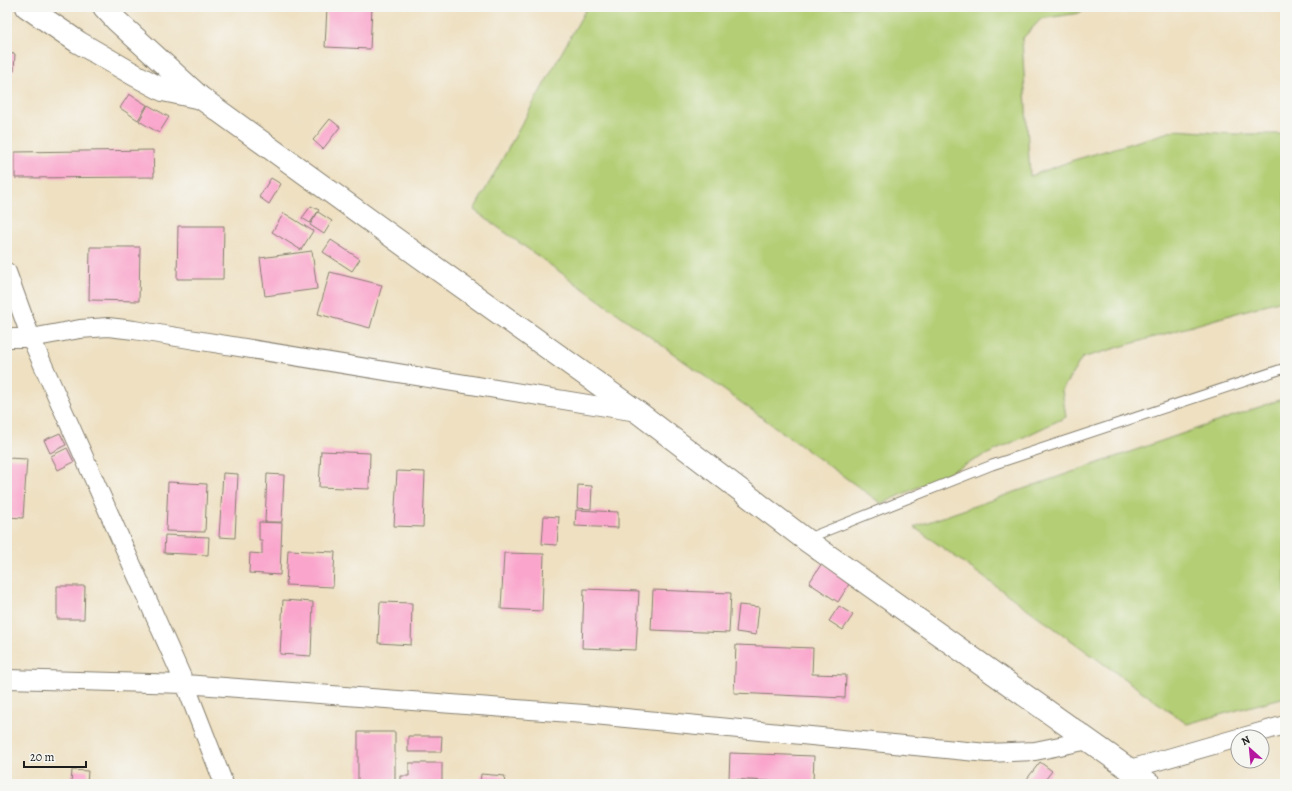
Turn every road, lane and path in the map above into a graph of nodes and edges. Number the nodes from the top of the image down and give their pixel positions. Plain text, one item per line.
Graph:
1 (26, 7) edge
2 (104, 7) edge
3 (201, 98) junction
4 (7, 272) edge
5 (7, 338) edge
6 (31, 338) junction
7 (1285, 368) edge
8 (639, 413) junction
9 (806, 540) junction
10 (7, 679) edge
11 (184, 684) junction
12 (1285, 725) edge
13 (1270, 729) edge
14 (1088, 740) junction
15 (1230, 740) edge
16 (1130, 769) junction
17 (224, 784) edge
18 (1150, 784) edge

1 - 3 street
2 - 3 street
3 - 8 street
4 - 6 street
5 - 6 street
6 - 8 street
6 - 11 street
7 - 9 lane
8 - 9 street
9 - 14 street
10 - 11 street
11 - 14 street
11 - 17 street
12 - 13 street
14 - 16 street
15 - 16 street
16 - 18 street

